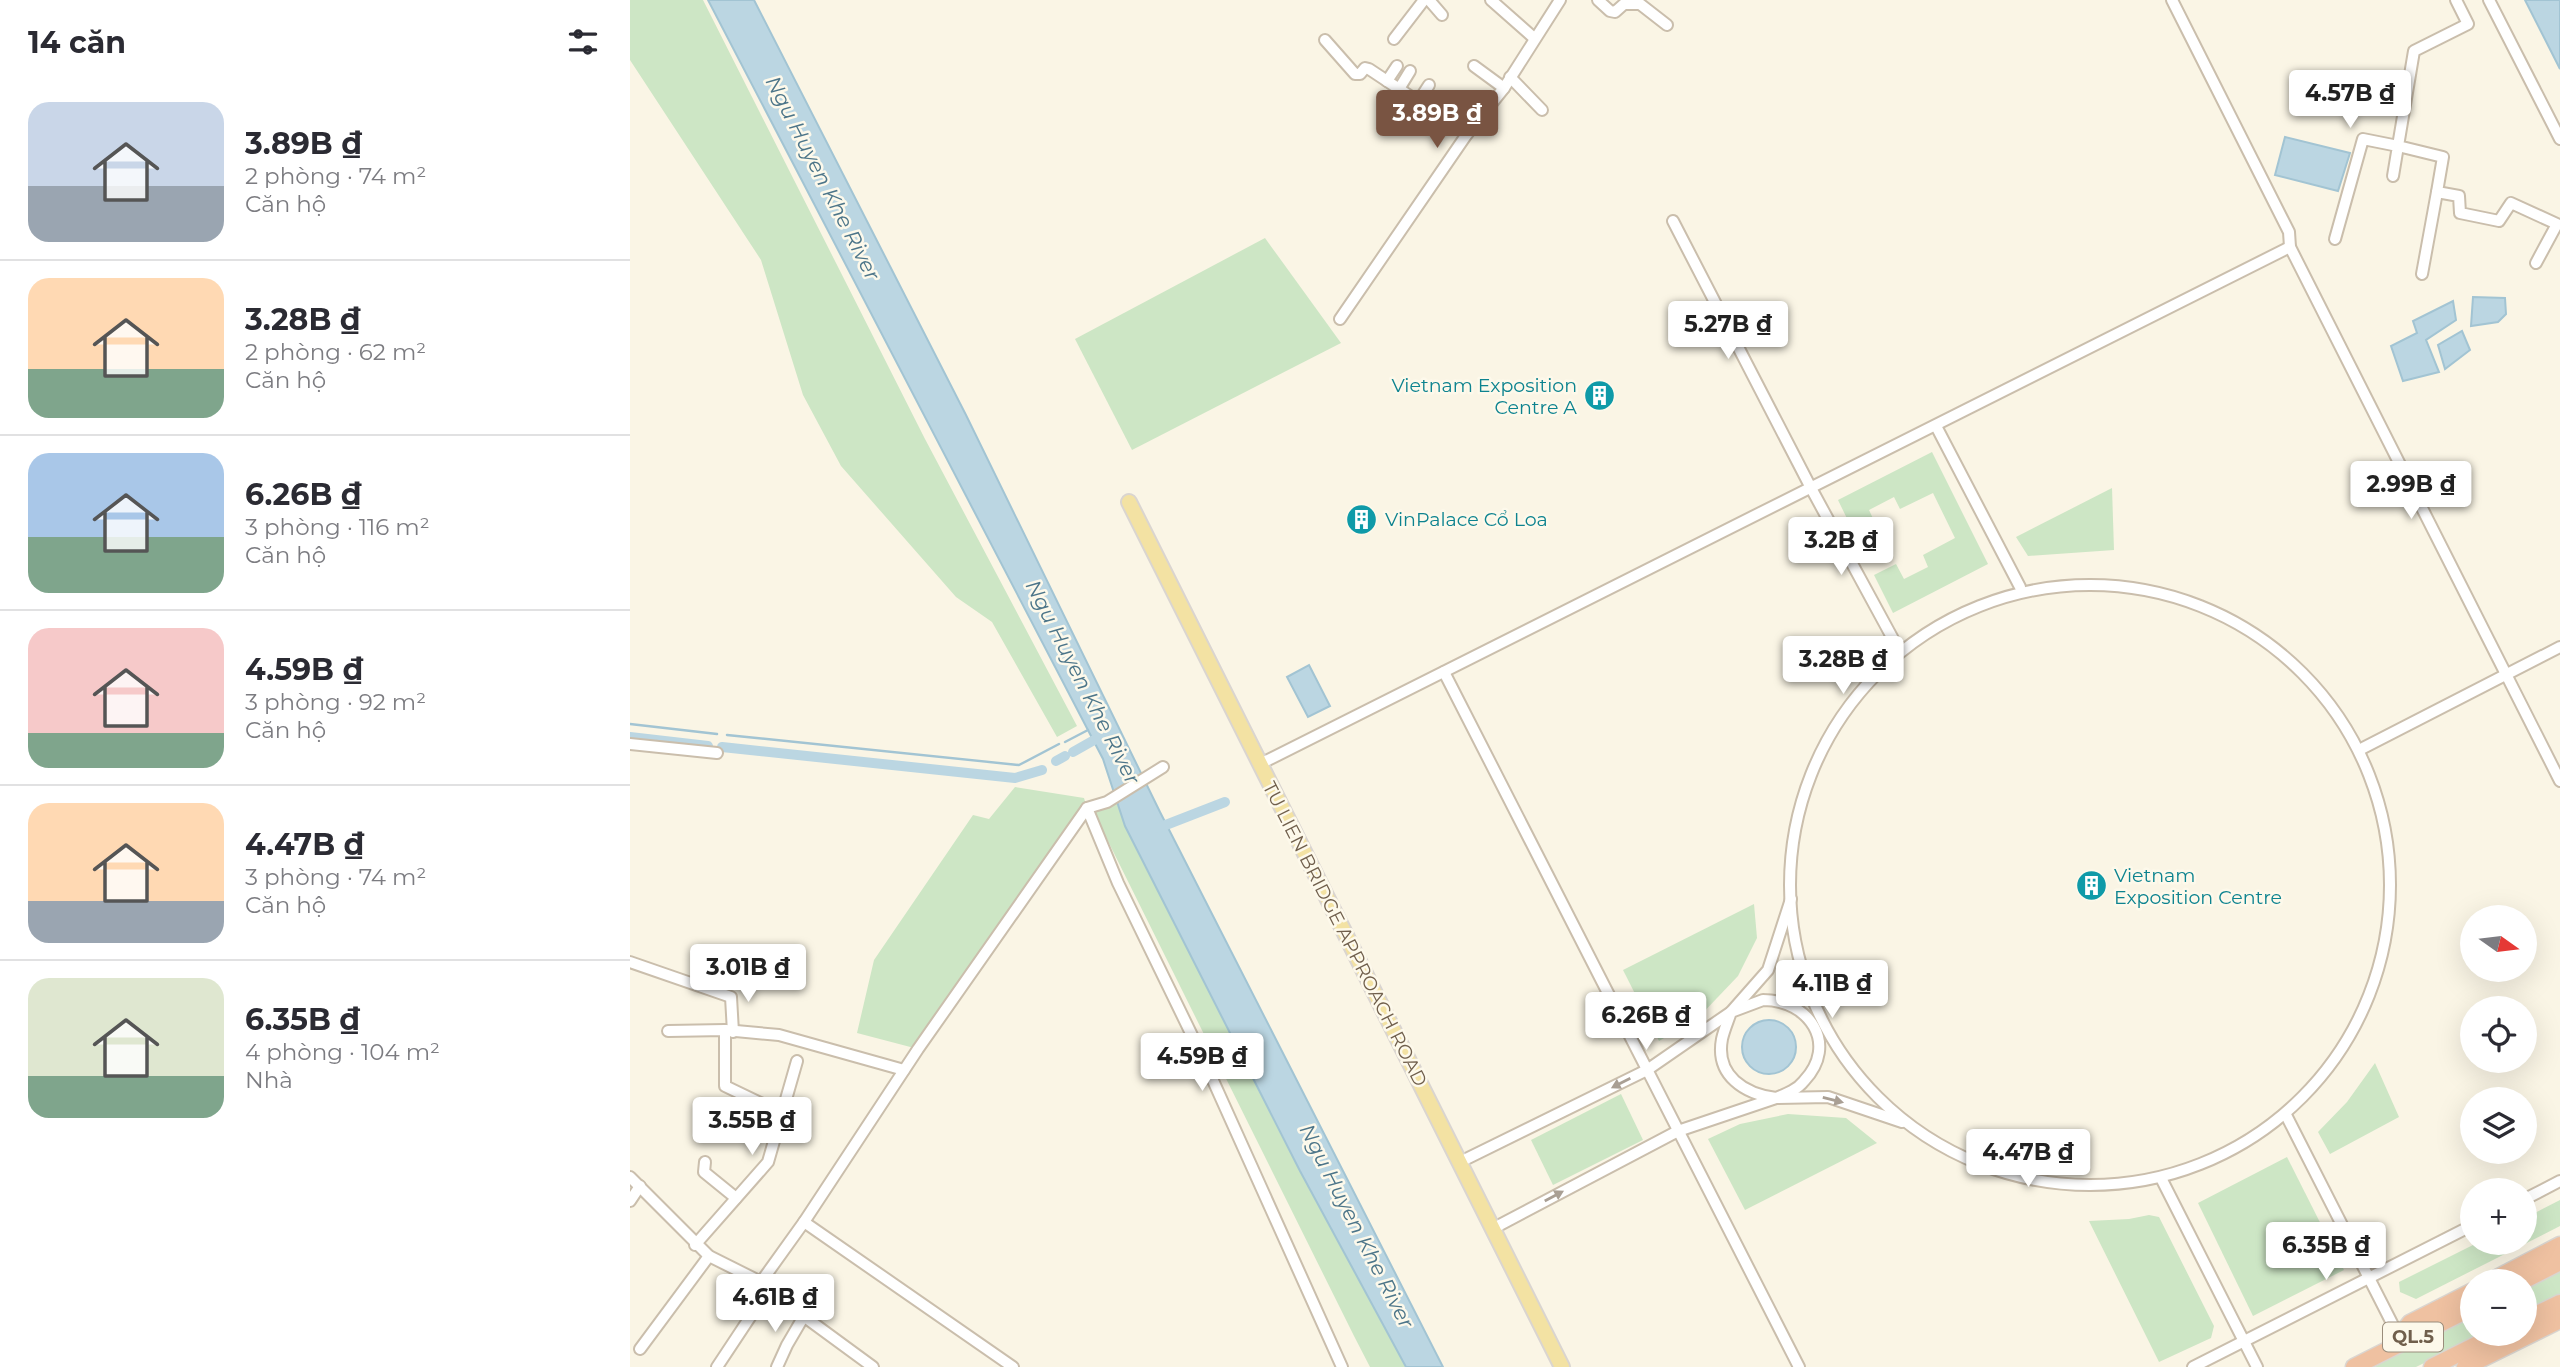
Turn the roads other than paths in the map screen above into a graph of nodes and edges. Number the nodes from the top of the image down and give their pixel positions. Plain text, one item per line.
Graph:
1 (1427, 0) edge
2 (1491, 0) edge
3 (1560, 0) edge
4 (1598, 0) edge
5 (2172, 0) edge
6 (2456, 0) edge
7 (2489, 0) edge
8 (1442, 15) dead end
9 (1667, 25) dead end
10 (1534, 38) junction
11 (1394, 39) dead end
12 (1325, 40) dead end
13 (1397, 66) dead end
14 (1474, 66) dead end
15 (1410, 71) dead end
16 (1510, 77) junction
17 (1387, 81) junction
18 (1429, 85) dead end
19 (1504, 88) junction
20 (1399, 89) junction
21 (1418, 102) junction
22 (1542, 110) dead end
23 (1467, 134) junction
24 (2560, 139) edge
25 (2398, 146) junction
26 (2393, 176) dead end
27 (2437, 192) junction
28 (1674, 220) dead end
29 (2335, 239) dead end
30 (2290, 247) junction
31 (2536, 262) dead end
32 (2422, 274) dead end
33 (1340, 319) dead end
34 (1936, 426) junction
35 (1811, 488) junction
36 (1129, 502) dead end
37 (2020, 587) junction
38 (2560, 647) edge
39 (1899, 650) junction
40 (1444, 672) junction
41 (2506, 674) junction
42 (630, 744) edge
43 (2363, 748) junction
44 (717, 753) dead end
45 (1260, 764) junction
46 (1163, 767) dead end
47 (2560, 781) edge
48 (1087, 808) junction
49 (1791, 896) junction
50 (630, 962) edge
51 (1731, 1012) junction
52 (1814, 1023) junction
53 (668, 1031) dead end
54 (729, 1031) junction
55 (797, 1061) dead end
56 (904, 1070) junction
57 (1647, 1070) junction
58 (1776, 1098) junction
59 (781, 1112) junction
60 (2286, 1115) junction
61 (1912, 1125) junction
62 (1678, 1131) junction
63 (705, 1162) dead end
64 (1460, 1162) junction
65 (630, 1177) edge
66 (2161, 1178) junction
67 (2560, 1181) edge
68 (640, 1186) junction
69 (2537, 1193) edge
70 (736, 1198) junction
71 (630, 1201) edge
72 (804, 1222) junction
73 (1494, 1228) junction
74 (2460, 1232) edge
75 (695, 1245) junction
76 (2560, 1245) edge
77 (709, 1256) junction
78 (2560, 1262) edge
79 (2514, 1269) edge
80 (2537, 1274) edge
81 (2369, 1278) junction
82 (764, 1286) junction
83 (2560, 1303) edge
84 (2460, 1308) edge
85 (2537, 1314) edge
86 (804, 1316) junction
87 (2560, 1320) edge
88 (2243, 1341) junction
89 (2394, 1343) junction
90 (2485, 1346) edge
91 (640, 1349) dead end
92 (1000, 1358) junction
93 (2471, 1359) edge
94 (717, 1367) edge
95 (777, 1367) edge
96 (873, 1367) edge
97 (992, 1367) edge
98 (1013, 1367) edge
99 (1342, 1367) edge
100 (1562, 1367) edge
101 (1799, 1367) edge
102 (2193, 1367) edge
103 (2257, 1367) edge
104 (2354, 1367) edge
105 (2432, 1367) edge

1 - 8 street
1 - 11 street
2 - 10 street
3 - 10 street
4 - 9 street
5 - 30 street
6 - 25 street
7 - 24 street
10 - 16 street
12 - 17 street
13 - 17 street
14 - 19 street
15 - 20 street
16 - 19 street
16 - 22 street
17 - 20 street
18 - 21 street
19 - 23 street
20 - 21 street
21 - 23 street
23 - 33 street
25 - 26 street
25 - 27 street
25 - 29 street
27 - 31 street
27 - 32 street
28 - 35 street
30 - 34 street
30 - 41 street
34 - 35 street
34 - 37 street
35 - 39 street
35 - 40 street
36 - 45 main road, TU LIEN BRIDGE APPROACH ROAD
37 - 39 street
37 - 43 street
38 - 41 street
39 - 49 street
40 - 45 street
40 - 57 street
41 - 43 street
41 - 47 street
42 - 44 street
43 - 60 street
45 - 64 main road, TU LIEN BRIDGE APPROACH ROAD
46 - 48 street
48 - 56 street
48 - 99 street
49 - 51 street
49 - 52 street
50 - 54 street
51 - 52 street
51 - 57 street
51 - 58 street
52 - 58 street
52 - 61 street
53 - 54 street
54 - 56 street
54 - 59 street
55 - 59 street
56 - 72 street
57 - 62 street
57 -> 64 street
58 -> 61 street
58 - 62 street
59 - 70 street
60 - 66 street
60 - 81 street
61 - 66 street
73 -> 62 street
62 - 101 street
63 - 70 street
64 - 73 main road, TU LIEN BRIDGE APPROACH ROAD
65 - 68 street
66 - 88 street
67 - 69 street
68 - 71 street
68 - 75 street
70 - 75 street
72 - 82 street
72 - 92 street
73 - 100 main road, TU LIEN BRIDGE APPROACH ROAD
74 - 81 street
75 - 77 street
76 - 79 highway
77 - 82 street
77 - 91 street
78 - 80 highway
81 - 88 street
81 - 89 street
82 - 86 street
82 - 94 street
83 - 85 highway
84 - 89 highway, QL.5
86 - 95 street
86 - 96 street
87 - 93 highway, QL.5
88 - 102 street
88 - 103 street
89 - 104 highway, QL.5
90 - 93 highway, QL.5
92 - 97 street
92 - 98 street
93 - 105 highway, QL.5

